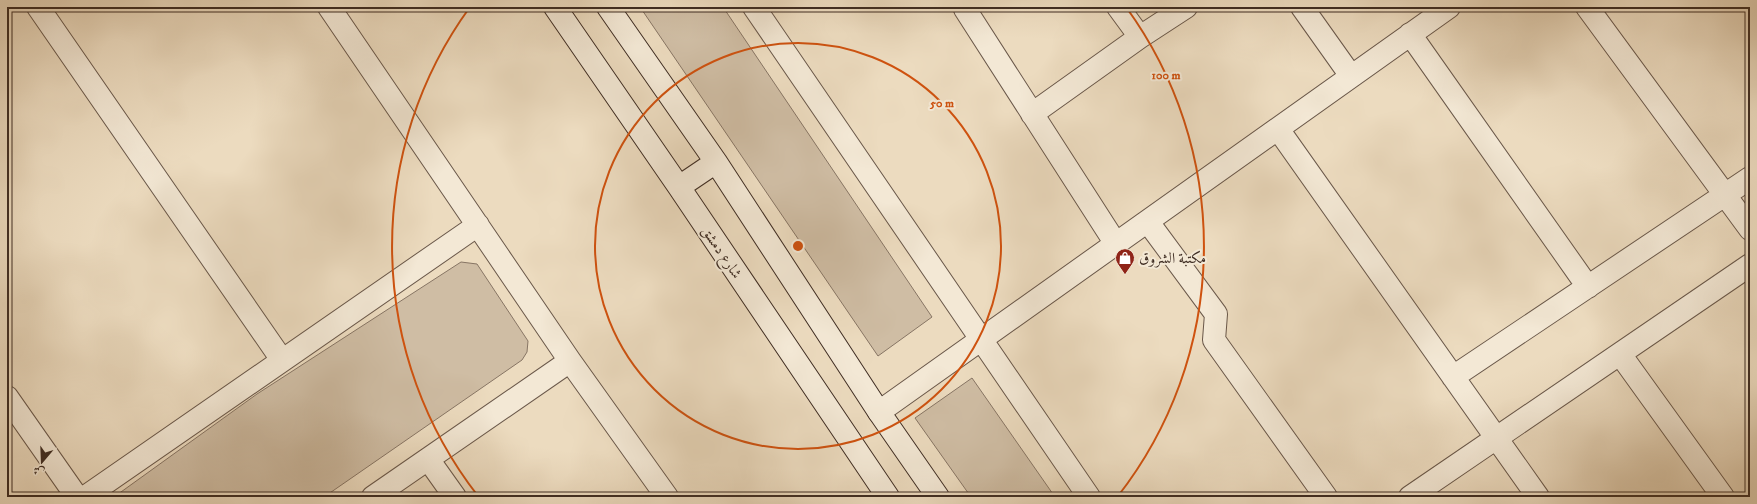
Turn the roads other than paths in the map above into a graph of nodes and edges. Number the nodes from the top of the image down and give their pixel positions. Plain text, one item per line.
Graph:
1 (38, 7) edge
2 (329, 7) edge
3 (555, 7) edge
4 (608, 7) edge
5 (754, 7) edge
6 (1118, 7) edge
7 (1186, 7) edge
8 (1302, 7) edge
9 (1449, 7) edge
10 (1586, 7) edge
11 (966, 8) edge
12 (1410, 34) junction
13 (1140, 37) junction
14 (1351, 76) junction
15 (1032, 114) junction
16 (1278, 129) junction
17 (716, 162) junction
18 (1750, 178) edge
19 (679, 187) junction
20 (1725, 196) junction
21 (1148, 222) junction
22 (478, 225) junction
23 (1750, 229) edge
24 (1116, 244) junction
25 (1750, 265) edge
26 (1588, 287) junction
27 (982, 340) junction
28 (1620, 354) junction
29 (282, 360) junction
30 (570, 361) junction
31 (1453, 377) junction
32 (7, 397) edge
33 (879, 412) junction
34 (1496, 438) junction
35 (428, 459) junction
36 (77, 497) edge
37 (85, 497) edge
38 (373, 497) edge
39 (455, 497) edge
40 (667, 497) edge
41 (888, 497) edge
42 (938, 497) edge
43 (1089, 497) edge
44 (1326, 497) edge
45 (1410, 497) edge
46 (1538, 497) edge
47 (1723, 497) edge

1 - 29 street
2 - 22 street
3 - 19 street, شارع دمشق
4 - 17 street
5 - 27 street
6 - 13 street
7 - 13 street
8 - 14 street
9 - 12 street
10 - 20 street
11 - 15 street
12 - 14 street
12 - 26 street
13 - 15 street
14 - 16 street
15 - 24 street
16 - 21 street
16 - 31 street
17 - 19 street
17 - 33 street
18 - 20 street
19 - 41 street, شارع دمشق
20 - 23 street
20 - 26 street
21 - 24 street
21 - 44 street
22 - 29 street
22 - 30 street
24 - 27 street
25 - 28 street
26 - 31 street
27 - 33 street
27 - 43 street
28 - 34 street
28 - 47 street
29 - 37 street
30 - 35 street
30 - 40 street
31 - 34 street
32 - 36 street
33 - 42 street
34 - 45 street
34 - 46 street
35 - 38 street
35 - 39 street

